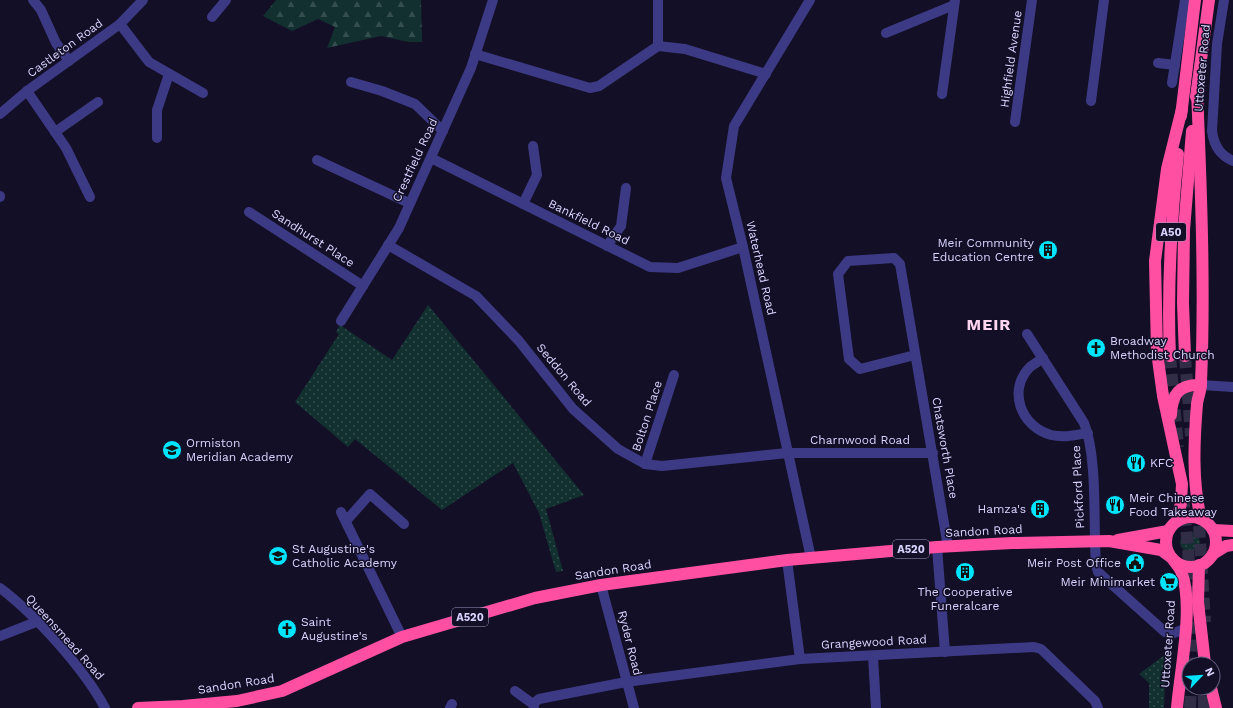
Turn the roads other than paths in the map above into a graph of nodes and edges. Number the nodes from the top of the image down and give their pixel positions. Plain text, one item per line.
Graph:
1 (33, 0) edge
2 (143, 0) edge
3 (226, 0) edge
4 (493, 0) edge
5 (658, 0) edge
6 (810, 0) edge
7 (1032, 0) edge
8 (1104, 0) edge
9 (1185, 0) edge
10 (1195, 0) edge
11 (1209, 0) edge
12 (1224, 0) edge
13 (954, 2) edge
14 (212, 17) dead end
15 (120, 24) junction
16 (886, 34) dead end
17 (658, 46) junction
18 (475, 54) junction
19 (69, 61) junction
20 (1158, 63) dead end
21 (1175, 65) junction
22 (169, 74) junction
23 (766, 74) junction
24 (351, 82) dead end
25 (1172, 83) dead end
26 (1197, 90) junction
27 (27, 91) junction
28 (203, 93) dead end
29 (942, 94) dead end
30 (1091, 101) dead end
31 (98, 102) dead end
32 (1182, 109) junction
33 (0, 114) edge
34 (1015, 122) dead end
35 (443, 131) junction
36 (55, 132) junction
37 (157, 138) dead end
38 (533, 146) dead end
39 (431, 158) junction
40 (317, 160) dead end
41 (1233, 161) edge
42 (626, 188) dead end
43 (91, 191) dead end
44 (409, 203) junction
45 (524, 204) junction
46 (249, 212) dead end
47 (388, 245) junction
48 (607, 246) junction
49 (743, 247) junction
50 (363, 286) junction
51 (341, 321) dead end
52 (1027, 334) dead end
53 (915, 355) junction
54 (1170, 356) tunnel mouth
55 (1185, 356) tunnel mouth
56 (1043, 358) junction
57 (674, 375) dead end
58 (1201, 385) junction
59 (1233, 387) edge
60 (1171, 432) junction
61 (1088, 433) junction
62 (787, 453) junction
63 (933, 453) junction
64 (645, 464) junction
65 (1201, 518) junction
66 (1177, 521) junction
67 (404, 524) dead end
68 (1213, 530) junction
69 (1168, 531) junction
70 (1233, 531) edge
71 (1094, 541) junction
72 (1109, 541) junction
73 (1233, 545) edge
74 (943, 547) junction
75 (1213, 554) junction
76 (811, 558) junction
77 (1173, 559) junction
78 (788, 560) junction
79 (1199, 566) junction
80 (602, 585) junction
81 (0, 588) edge
82 (36, 622) junction
83 (1185, 630) junction
84 (0, 636) edge
85 (402, 637) junction
86 (945, 652) junction
87 (873, 656) junction
88 (1187, 656) edge
89 (1204, 656) edge
90 (800, 659) junction
91 (626, 682) junction
92 (515, 691) dead end
93 (1181, 692) edge
94 (1213, 696) edge
95 (534, 706) edge
96 (105, 708) edge
97 (138, 708) edge
98 (634, 708) edge
99 (876, 708) edge
100 (1098, 708) edge
101 (1178, 708) edge
102 (1216, 708) edge

1 - 19 street
2 - 15 street, Castleton Road
3 - 14 street
4 - 18 street, Crestfield Road
5 - 17 street
6 - 23 street, Waterhead Road
7 - 34 street, Highfield Avenue
8 - 30 street
9 - 21 street
10 - 32 highway, A50
11 - 26 highway, A50
12 - 41 street, Uttoxeter Road
13 - 16 street
13 - 29 street
15 - 19 street, Castleton Road
15 - 22 street
17 - 18 street
17 - 23 street
18 - 35 street, Crestfield Road
19 - 27 street, Castleton Road
20 - 21 street
21 - 25 street
22 - 28 street
22 - 37 street
23 - 49 street, Waterhead Road
24 - 35 street
26 - 55 highway, A50
26 - 58 highway
27 - 33 street, Castleton Road
27 - 36 street
31 - 36 street
32 - 54 highway, A50
32 - 60 highway
35 - 39 street, Crestfield Road
36 - 43 street
38 - 45 street
39 - 44 street, Crestfield Road
39 - 45 street, Bankfield Road
40 - 44 street
42 - 48 street
44 - 47 street, Crestfield Road
45 - 48 street, Bankfield Road
46 - 50 street, Sandhurst Place
47 - 50 street, Crestfield Road
47 - 64 street, Seddon Road
48 - 49 street, Bankfield Road
49 - 62 street, Waterhead Road
50 - 51 street, Crestfield Road
52 - 56 street, Pickford Place
53 - 53 street, Chatsworth Place
53 - 63 street, Chatsworth Place
56 - 61 street, Pickford Place
56 - 61 street, Pickford Place
57 - 64 street, Bolton Place
58 - 59 street
58 - 60 highway
58 - 65 highway
60 - 66 highway
61 - 71 street, Pickford Place
62 - 63 street, Charnwood Road
62 - 64 street, Seddon Road
62 - 76 street, Waterhead Road
63 - 74 street, Chatsworth Place
65 - 66 highway
65 - 68 highway
66 - 69 highway
67 - 85 street
68 - 70 highway
68 - 75 highway
69 - 72 highway, Sandon Road / A520
69 - 77 highway, Uttoxeter Road
71 - 72 highway, Sandon Road / A520
71 - 74 highway, Sandon Road / A520
71 - 83 street, Pickford Place
72 - 77 highway, Sandon Road / A520
73 - 75 highway
74 - 76 highway, Sandon Road / A520
74 - 86 street, Chatsworth Place
75 - 79 highway
76 - 78 highway, Sandon Road / A520
77 - 79 highway
77 - 83 highway, Uttoxeter Road
78 - 80 highway, Sandon Road / A520
78 - 90 street
79 - 89 highway
80 - 85 highway, Sandon Road / A520
80 - 91 street, Ryder Road
81 - 82 street, Queensmead Road
82 - 84 street
82 - 96 street, Queensmead Road
83 - 88 highway, Uttoxeter Road
85 - 97 highway, Sandon Road / A520
86 - 87 street, Grangewood Road
86 - 100 street, Grangewood Road
87 - 90 street, Grangewood Road
87 - 99 street
90 - 91 street, Grangewood Road
91 - 95 street, Grangewood Road
91 - 98 street, Ryder Road
92 - 95 street
93 - 101 highway, Uttoxeter Road
94 - 102 highway

